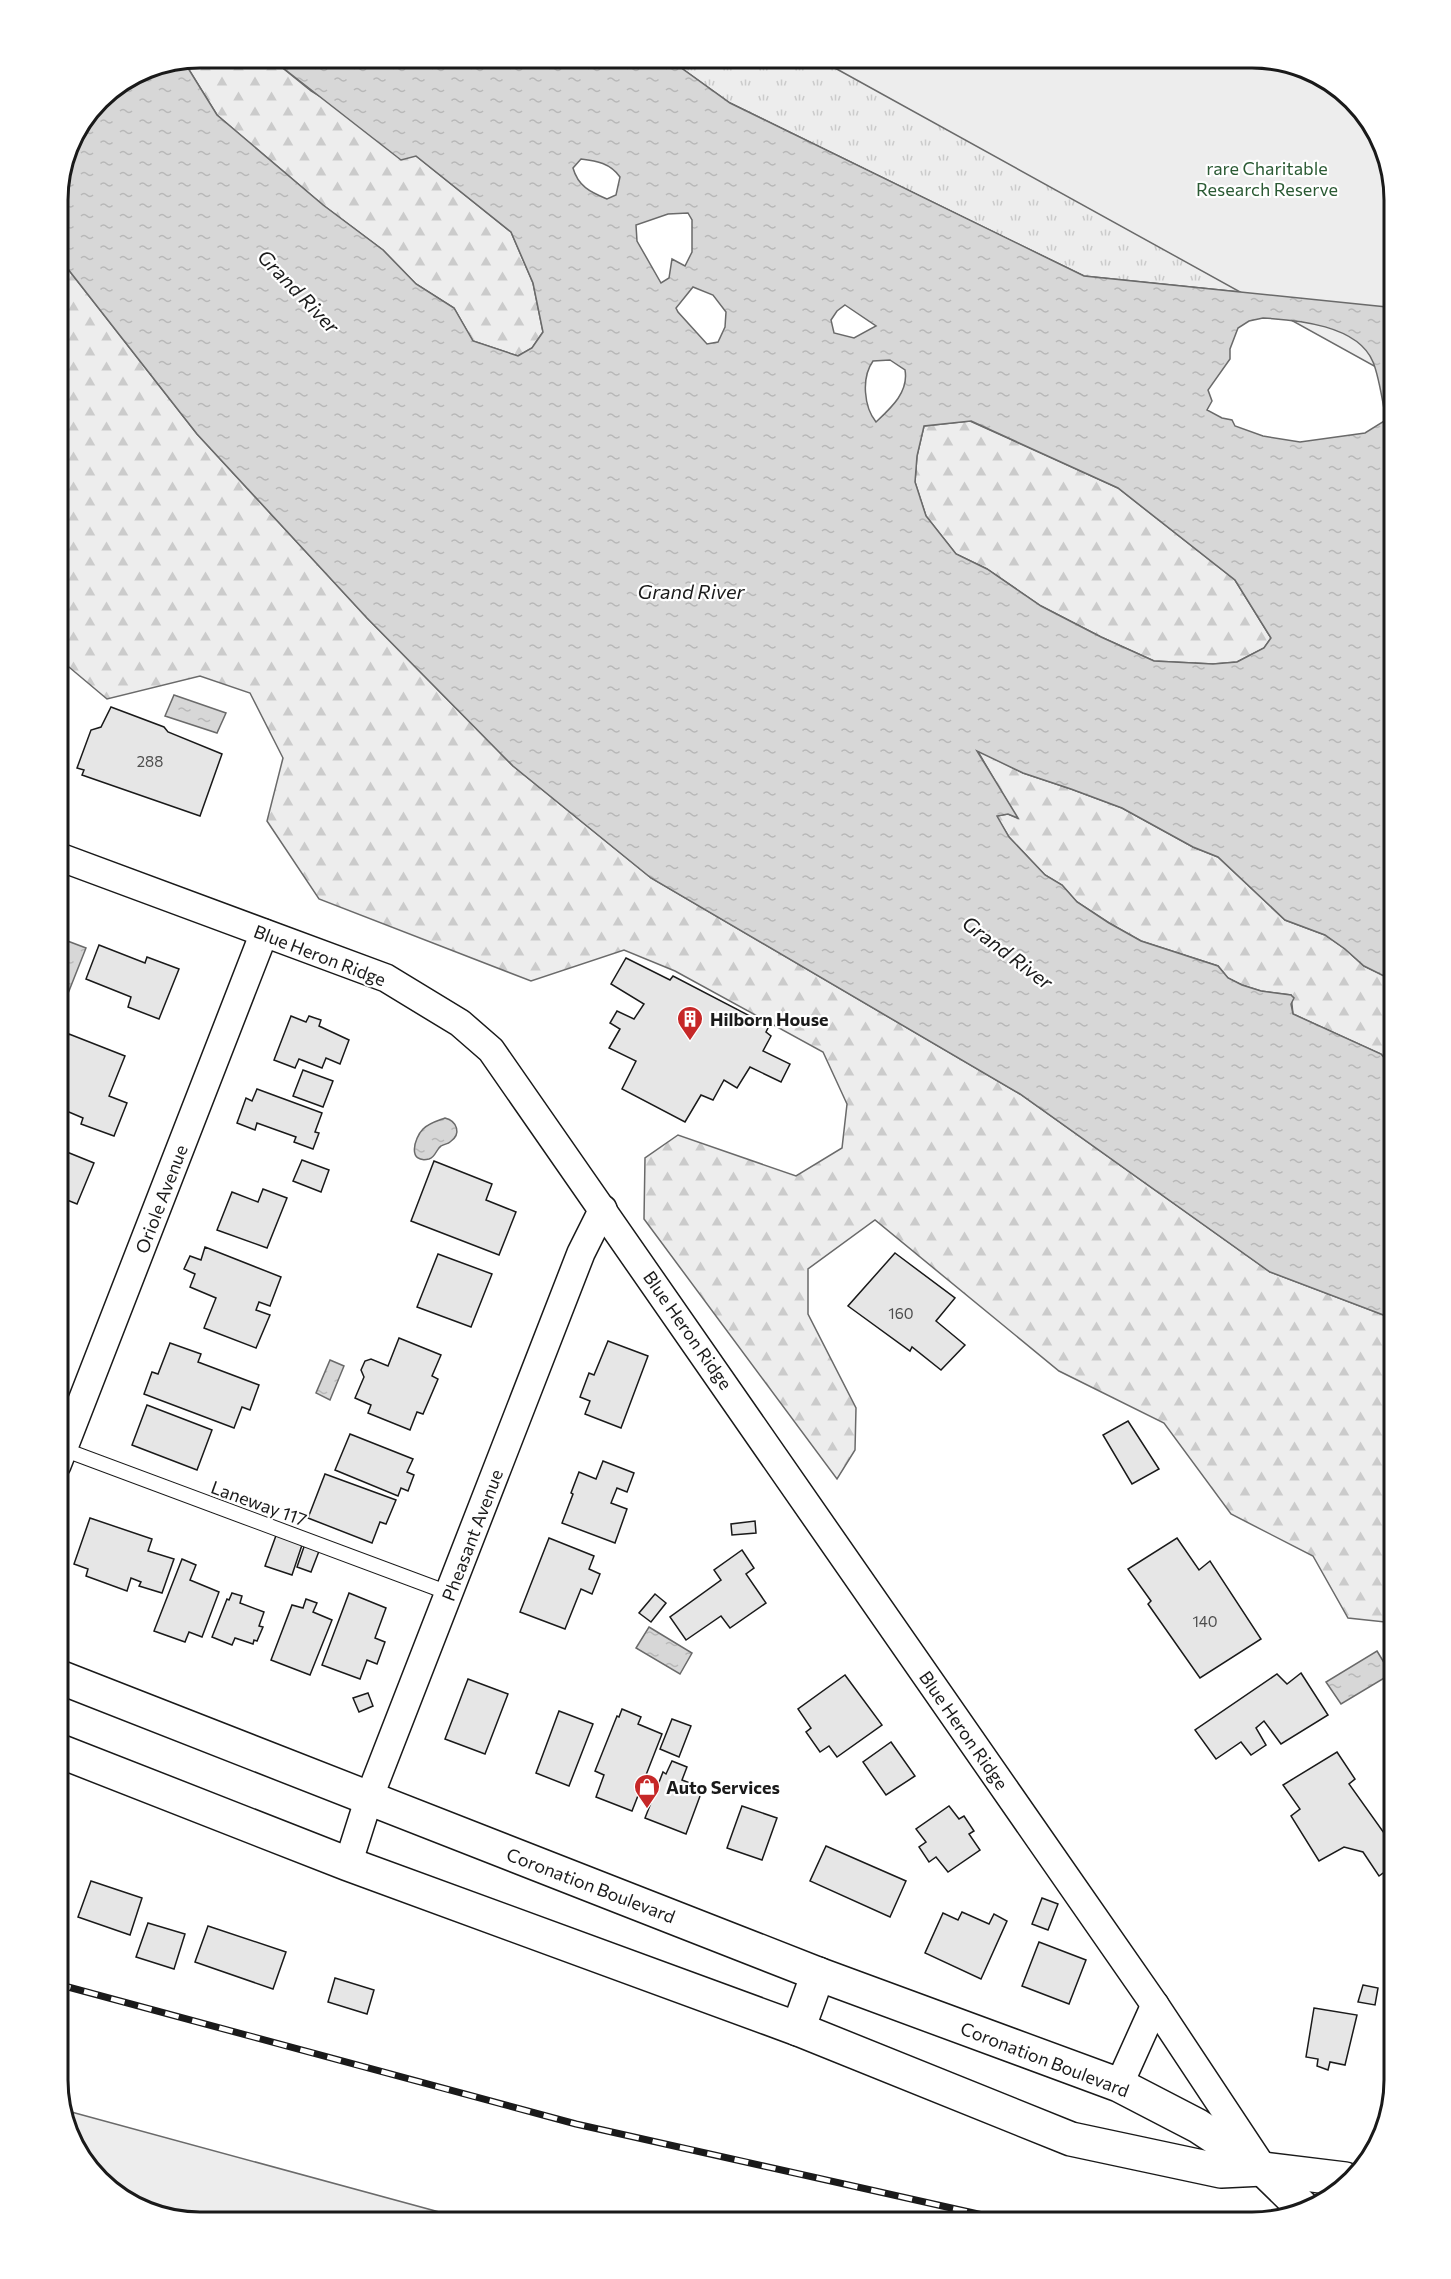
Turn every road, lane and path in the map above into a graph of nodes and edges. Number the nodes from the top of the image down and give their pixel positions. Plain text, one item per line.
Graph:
1 (68, 860) edge
2 (264, 933) junction
3 (603, 1209) junction
4 (68, 1431) edge
5 (68, 1457) edge
6 (449, 1593) junction
7 (68, 1680) edge
8 (68, 1754) edge
9 (369, 1798) junction
10 (348, 1864) junction
11 (818, 1974) junction
12 (1155, 2005) junction
13 (798, 2029) junction
14 (1119, 2085) junction
15 (1263, 2169) junction
16 (1340, 2178) edge
17 (1298, 2203) edge

1 - 2 street, Blue Heron Ridge
2 - 3 street, Blue Heron Ridge
2 - 4 street, Oriole Avenue
3 - 6 street, Pheasant Avenue
3 - 12 street, Blue Heron Ridge
5 - 6 lane, Laneway 117
6 - 9 street, Pheasant Avenue
7 - 9 main road, Coronation Boulevard
8 - 10 main road
9 - 10 street, Pheasant Avenue
9 - 11 main road, Coronation Boulevard
10 - 13 main road
11 - 13 main road
11 - 14 main road, Coronation Boulevard
12 - 14 street
12 - 15 street, Blue Heron Ridge
13 - 15 main road
14 - 15 main road, Coronation Boulevard
15 - 16 main road
15 - 17 main road, Coronation Boulevard

